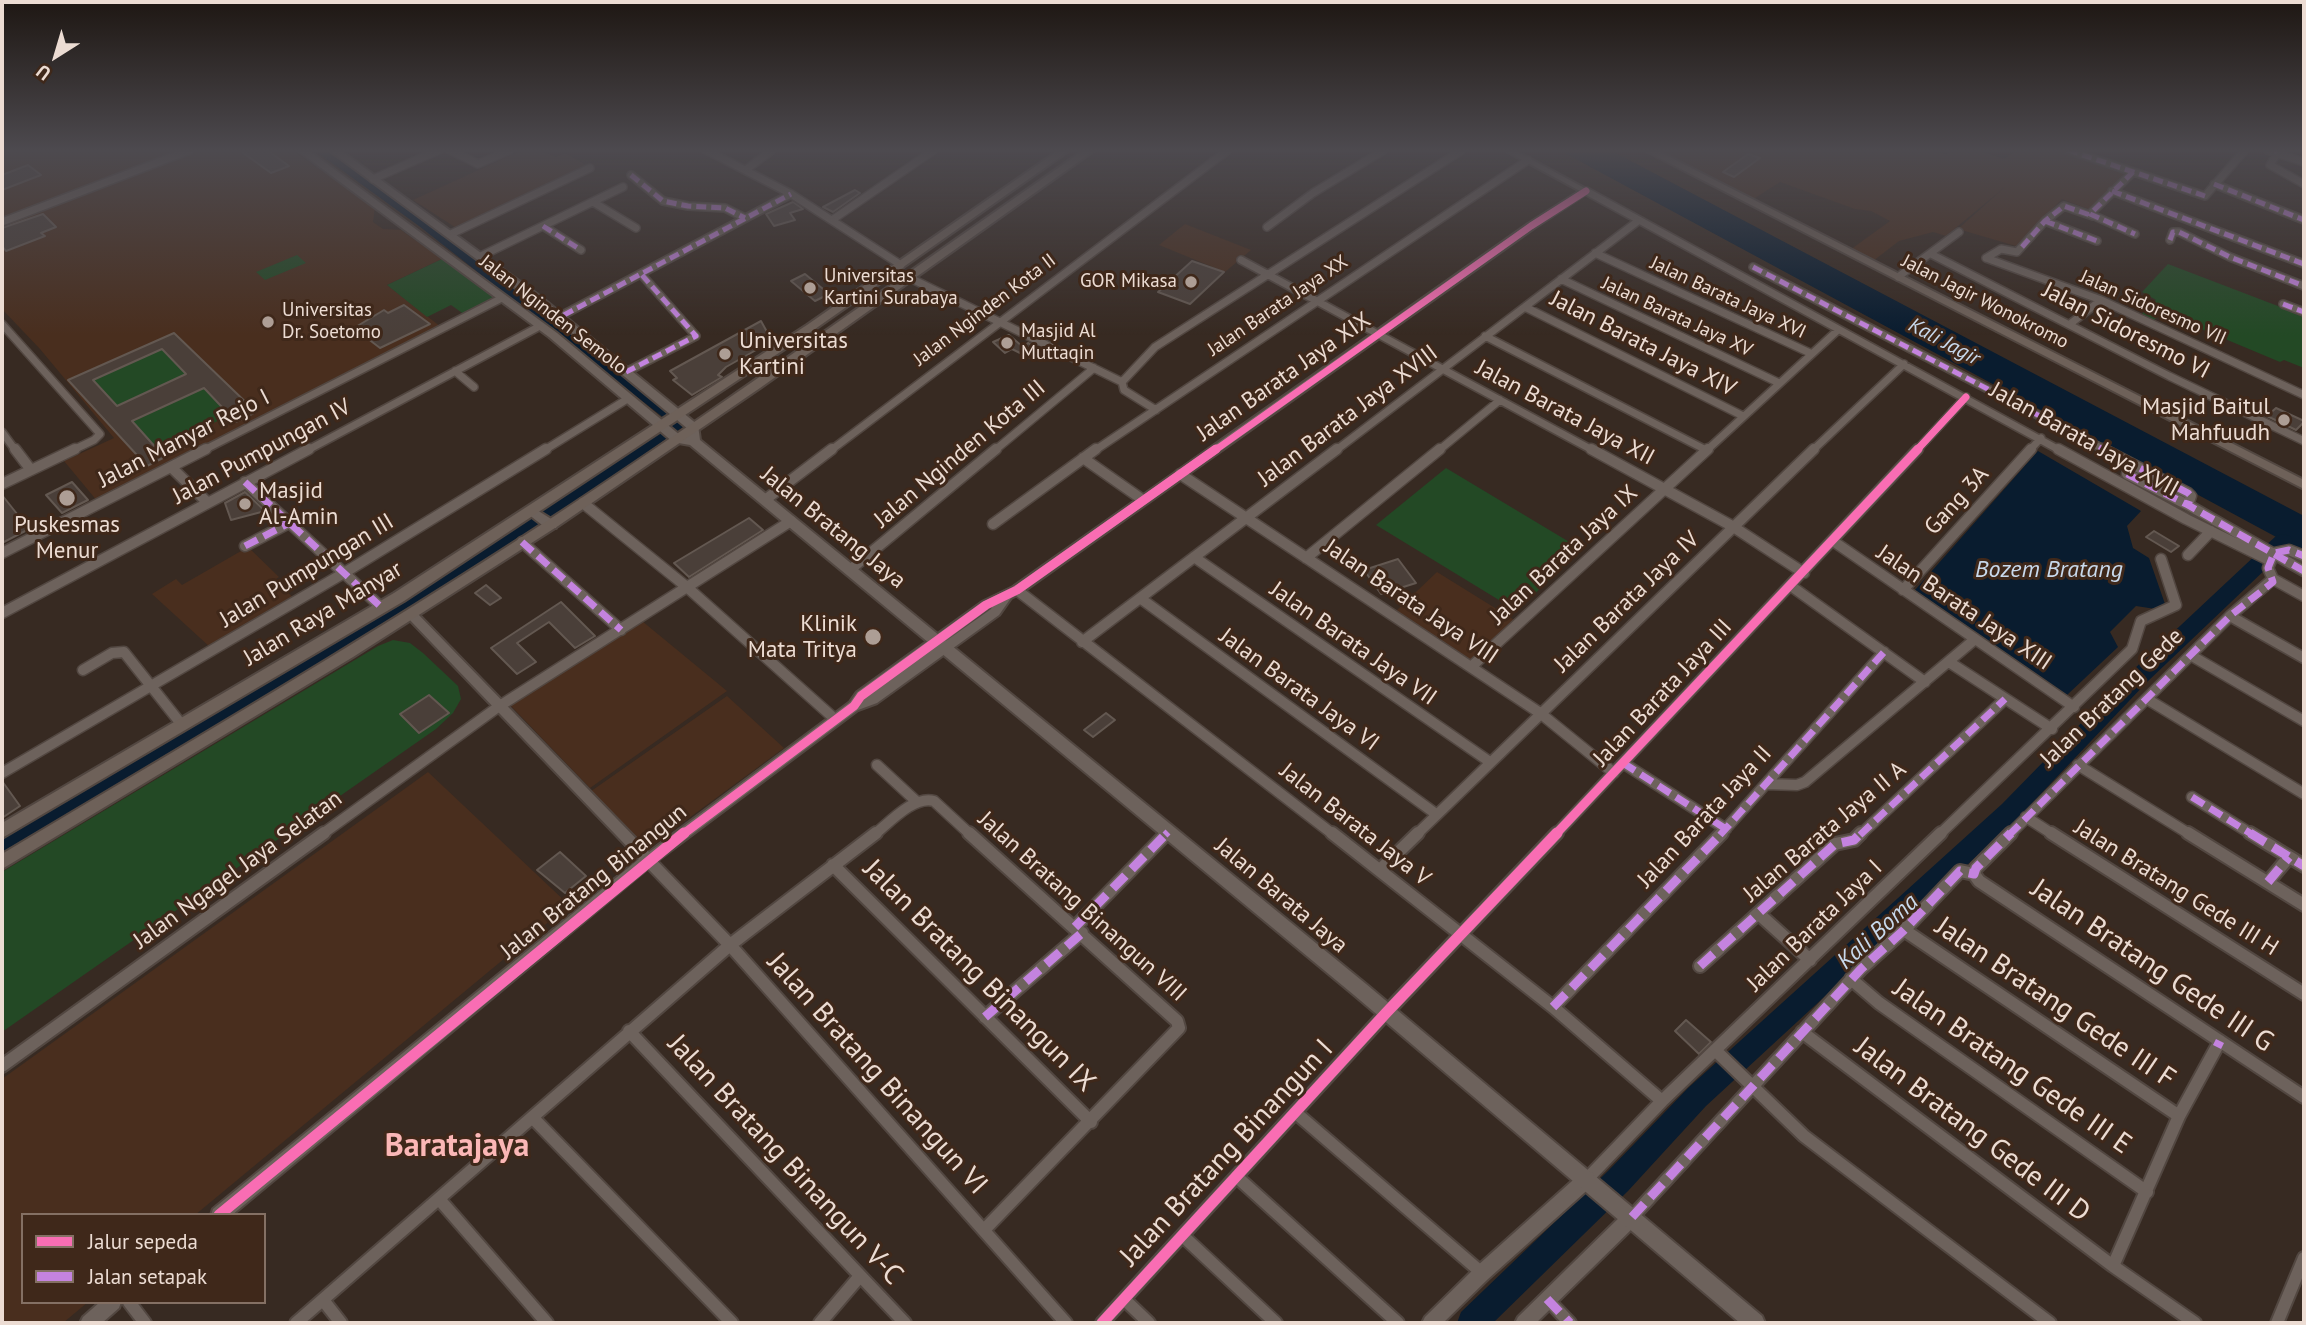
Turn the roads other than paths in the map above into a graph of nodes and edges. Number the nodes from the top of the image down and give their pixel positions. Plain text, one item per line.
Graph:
1 (29, 212) edge
2 (399, 212) edge
3 (410, 212) edge
4 (498, 212) edge
5 (573, 212) edge
6 (609, 212) edge
7 (732, 212) edge
8 (757, 212) edge
9 (819, 212) edge
10 (844, 212) edge
11 (978, 212) edge
12 (1003, 212) edge
13 (1146, 212) edge
14 (1288, 212) edge
15 (1365, 212) edge
16 (1450, 212) edge
17 (1556, 212) edge
18 (1622, 212) edge
19 (1770, 212) edge
20 (2057, 212) edge
21 (2081, 212) edge
22 (2092, 212) edge
23 (2169, 212) edge
24 (2284, 212) edge
25 (2093, 216) junction
26 (745, 218) junction
27 (2189, 219) junction
28 (832, 220) junction
29 (2304, 220) edge
30 (1638, 221) junction
31 (2045, 221) junction
32 (2, 222) edge
33 (543, 226) junction
34 (1267, 227) dead end
35 (636, 228) dead end
36 (1959, 232) dead end
37 (2183, 233) junction
38 (451, 234) junction
39 (2135, 234) dead end
40 (2170, 240) dead end
41 (2097, 242) dead end
42 (581, 250) dead end
43 (1595, 253) junction
44 (1931, 254) junction
45 (481, 256) junction
46 (1241, 260) dead end
47 (2304, 264) edge
48 (901, 265) junction
49 (1753, 267) dead end
50 (641, 274) junction
51 (1267, 274) junction
52 (910, 278) junction
53 (1898, 278) junction
54 (1561, 279) junction
55 (2304, 286) edge
56 (502, 298) junction
57 (1317, 300) junction
58 (2101, 300) junction
59 (2283, 303) dead end
60 (527, 304) junction
61 (1525, 307) junction
62 (2304, 312) edge
63 (562, 316) junction
64 (998, 323) junction
65 (2, 324) edge
66 (2070, 324) junction
67 (540, 326) junction
68 (811, 327) junction
69 (1838, 330) junction
70 (1378, 334) junction
71 (828, 336) junction
72 (1485, 336) junction
73 (1810, 353) junction
74 (1904, 364) junction
75 (1094, 368) junction
76 (1443, 369) junction
77 (455, 371) junction
78 (626, 372) junction
79 (1122, 382) junction
80 (1779, 383) junction
81 (474, 387) dead end
82 (2304, 395) edge
83 (1966, 397) junction
84 (629, 398) junction
85 (1500, 400) junction
86 (1156, 410) junction
87 (1743, 416) junction
88 (670, 424) junction
89 (2, 432) edge
90 (694, 435) junction
91 (2041, 438) junction
92 (2304, 441) edge
93 (1706, 450) junction
94 (1083, 458) junction
95 (171, 467) junction
96 (31, 470) junction
97 (1180, 474) junction
98 (2127, 474) dead end
99 (245, 482) junction
100 (2, 484) edge
101 (2304, 485) edge
102 (1663, 488) junction
103 (765, 500) junction
104 (1143, 500) junction
105 (207, 502) junction
106 (583, 503) junction
107 (2188, 505) junction
108 (542, 518) junction
109 (1246, 518) junction
110 (791, 520) junction
111 (291, 522) junction
112 (992, 524) dead end
113 (1732, 526) junction
114 (2211, 531) junction
115 (1833, 541) junction
116 (522, 542) junction
117 (245, 546) dead end
118 (2, 553) edge
119 (2188, 555) dead end
120 (2268, 555) junction
121 (2304, 556) edge
122 (1194, 557) junction
123 (1306, 558) junction
124 (2161, 559) dead end
125 (851, 569) junction
126 (2304, 570) edge
127 (344, 573) junction
128 (1804, 573) junction
129 (2273, 579) junction
130 (1791, 586) junction
131 (688, 587) junction
132 (1017, 590) junction
133 (1903, 590) junction
134 (2304, 596) edge
135 (1006, 597) joint
136 (1140, 598) junction
137 (381, 607) junction
138 (2, 613) edge
139 (412, 615) junction
140 (2230, 617) junction
141 (621, 630) junction
142 (1974, 640) junction
143 (1082, 642) junction
144 (941, 643) junction
145 (1884, 652) junction
146 (2192, 656) junction
147 (2304, 658) edge
148 (1949, 662) junction
149 (1471, 667) junction
150 (83, 670) dead end
151 (1925, 682) junction
152 (150, 687) junction
153 (2147, 698) junction
154 (2005, 699) junction
155 (498, 707) junction
156 (2074, 707) junction
157 (1540, 713) junction
158 (836, 720) junction
159 (2304, 721) edge
160 (181, 725) junction
161 (2052, 729) junction
162 (1490, 762) junction
163 (1623, 763) junction
164 (877, 765) dead end
165 (2078, 765) junction
166 (2, 773) edge
167 (1614, 773) junction
168 (1766, 784) junction
169 (2304, 794) edge
170 (2192, 797) dead end
171 (917, 802) junction
172 (1436, 814) junction
173 (2026, 817) junction
174 (1726, 829) junction
175 (2, 831) edge
176 (1168, 832) junction
177 (2289, 857) junction
178 (648, 860) junction
179 (2, 862) edge
180 (833, 865) junction
181 (2304, 866) edge
182 (1380, 870) junction
183 (1974, 874) junction
184 (2267, 882) junction
185 (2304, 905) edge
186 (1759, 914) junction
187 (1078, 930) junction
188 (1904, 930) junction
189 (1463, 934) junction
190 (730, 945) junction
191 (1810, 960) junction
192 (1700, 966) dead end
193 (1851, 979) junction
194 (2304, 994) edge
195 (1553, 1007) junction
196 (1386, 1013) junction
197 (985, 1017) junction
198 (629, 1031) junction
199 (1802, 1032) junction
200 (2220, 1041) junction
201 (1715, 1050) junction
202 (2, 1066) edge
203 (1752, 1086) junction
204 (2304, 1097) edge
205 (1662, 1101) junction
206 (1296, 1113) junction
207 (2179, 1116) junction
208 (533, 1118) junction
209 (1091, 1122) junction
210 (1237, 1177) junction
211 (1592, 1183) junction
212 (2147, 1192) junction
213 (439, 1199) junction
214 (221, 1213) edge
215 (1629, 1214) junction
216 (984, 1230) junction
217 (1183, 1236) junction
218 (2304, 1258) edge
219 (2113, 1266) junction
220 (1482, 1273) junction
221 (860, 1276) junction
222 (1124, 1299) junction
223 (1547, 1299) junction
224 (323, 1300) junction
225 (111, 1304) edge
226 (131, 1304) edge
227 (89, 1323) edge
228 (145, 1323) edge
229 (296, 1323) edge
230 (341, 1323) edge
231 (547, 1323) edge
232 (732, 1323) edge
233 (820, 1323) edge
234 (905, 1323) edge
235 (1066, 1323) edge
236 (1102, 1323) edge
237 (1149, 1323) edge
238 (1276, 1323) edge
239 (1398, 1323) edge
240 (1431, 1323) edge
241 (1524, 1323) edge
242 (1570, 1323) edge
243 (1755, 1323) edge
244 (2050, 1323) edge
245 (2195, 1323) edge
246 (2277, 1323) edge

1 - 32 street
2 - 56 main road, Jalan Nginden Semolo
3 - 38 main road, Jalan Nginden Semolo
4 - 38 street
5 - 33 street
6 - 35 street
7 - 26 street
8 - 26 street
9 - 28 street
10 - 28 street
11 - 48 main road
12 - 52 main road, Jalan Raya Manyar
13 - 64 street, Jalan Nginden Kota II
14 - 34 street
15 - 51 street
16 - 57 street, Jalan Barata Jaya XX
17 - 70 street, Jalan Barata Jaya XIX
18 - 30 street, Jalan Barata Jaya XVII
19 - 53 main road, Jalan Jagir Wonokromo
20 - 31 street
21 - 25 street
22 - 25 street
23 - 27 street
24 - 29 street
25 - 39 street
26 - 50 street
27 - 37 street
27 - 47 street
28 - 48 street
30 - 43 street, Jalan Barata Jaya XVIII
30 - 69 street, Jalan Barata Jaya XVII
31 - 41 street
31 - 58 street, Jalan Sidoresmo VII
33 - 42 street
33 - 45 street
36 - 44 street
37 - 40 street
37 - 55 street
38 - 45 main road, Jalan Nginden Semolo
43 - 54 street, Jalan Barata Jaya XVIII
43 - 73 street, Jalan Barata Jaya XVI
44 - 53 street
44 - 66 street, Jalan Sidoresmo VI
45 - 60 main road, Jalan Nginden Semolo
46 - 51 street, Jalan Barata Jaya XII
48 - 68 main road
49 - 107 street
50 - 63 street
50 - 78 street
51 - 57 street, Jalan Barata Jaya XII
51 - 79 street
52 - 64 street
52 - 71 main road, Jalan Raya Manyar
53 - 101 main road, Jalan Jagir Wonokromo
54 - 61 street, Jalan Barata Jaya XVIII
54 - 80 street, Jalan Barata Jaya XV
56 - 60 main road, Jalan Nginden Semolo
56 - 95 street, Jalan Manyar Rejo I
57 - 70 street, Jalan Barata Jaya XII
57 - 86 street, Jalan Barata Jaya XX
58 - 66 street
58 - 82 street, Jalan Sidoresmo VII
59 - 62 street
60 - 63 main road, Jalan Nginden Semolo
60 - 67 main road, Jalan Nginden Semolo
61 - 72 street, Jalan Barata Jaya XVIII
61 - 87 street, Jalan Barata Jaya XIV
63 - 78 main road, Jalan Nginden Semolo
64 - 75 street
64 - 103 street, Jalan Nginden Kota II
65 - 96 street
66 - 92 street, Jalan Sidoresmo VI
67 - 77 street, Jalan Pumpungan IV
67 - 84 main road, Jalan Nginden Semolo
68 - 71 main road
68 - 88 main road
69 - 73 street, Jalan Barata Jaya IX
69 - 74 street, Jalan Barata Jaya XVII
70 - 76 street, Jalan Barata Jaya XII
70 - 97 street, Jalan Barata Jaya XIX
71 - 90 main road, Jalan Raya Manyar
72 - 76 street, Jalan Barata Jaya XVIII
72 - 93 street
73 - 80 street, Jalan Barata Jaya IX
74 - 83 street, Jalan Barata Jaya XVII
74 - 113 street, Jalan Barata Jaya IV
75 - 79 street
75 - 125 street, Jalan Nginden Kota III
76 - 85 street, Jalan Barata Jaya XII
76 - 109 street, Jalan Barata Jaya XVIII
77 - 81 street
77 - 99 street, Jalan Pumpungan IV
78 - 88 main road, Jalan Nginden Semolo
79 - 86 street
80 - 87 street, Jalan Barata Jaya IX
83 - 91 street, Jalan Barata Jaya XVII
83 - 115 street, Jalan Barata Jaya III
84 - 88 main road, Jalan Nginden Semolo
84 - 127 street, Jalan Pumpungan III
85 - 102 street, Jalan Barata Jaya XII
85 - 123 street
86 - 94 street, Jalan Barata Jaya XX
87 - 93 street, Jalan Barata Jaya IX
88 - 90 main road, Jalan Raya Manyar
88 - 90 main road, Jalan Nginden Semolo
88 - 106 main road, Jalan Raya Manyar
88 - 108 main road, Jalan Raya Manyar
89 - 96 street
90 - 103 main road, Jalan Bratang Jaya
91 - 114 street, Jalan Barata Jaya XVII
91 - 133 street, Gang 3A
93 - 102 street, Jalan Barata Jaya IX
94 - 104 street
94 - 112 street, Jalan Barata Jaya XX
95 - 105 street
95 - 118 street, Jalan Manyar Rejo I
96 - 100 street
97 - 104 street, Jalan Barata Jaya XIX
97 - 109 street, Jalan Barata Jaya VIII
98 - 107 street
99 - 105 street, Jalan Pumpungan IV
99 - 111 street
102 - 113 street, Jalan Barata Jaya XII
102 - 149 street, Jalan Barata Jaya IX
103 - 110 main road, Jalan Bratang Jaya
104 - 132 street, Jalan Barata Jaya XIX
105 - 138 street, Jalan Pumpungan IV
106 - 108 main road, Jalan Raya Manyar
106 - 131 street
107 - 120 street
108 - 116 main road, Jalan Raya Manyar
108 - 137 main road, Jalan Raya Manyar
109 - 122 street, Jalan Barata Jaya XVIII
109 - 123 street, Jalan Barata Jaya VIII
110 - 125 main road, Jalan Bratang Jaya
110 - 131 street, Jalan Ngagel Jaya Selatan
111 - 117 street
111 - 127 street
113 - 128 street, Jalan Barata Jaya XII
113 - 157 street, Jalan Barata Jaya IV
114 - 119 street
114 - 120 street, Jalan Barata Jaya XVII
115 - 128 street, Jalan Barata Jaya III
115 - 133 street, Jalan Barata Jaya XIII
116 - 139 main road, Jalan Raya Manyar
116 - 141 street
120 - 121 street
120 - 126 street
120 - 129 street
122 - 136 street, Jalan Barata Jaya XVIII
122 - 162 street, Jalan Barata Jaya VII
123 - 149 street, Jalan Barata Jaya VIII
124 - 156 street, Jalan Barata Jaya I
125 - 144 main road, Jalan Bratang Jaya
127 - 137 street
127 - 152 street, Jalan Pumpungan III
128 - 130 street, Jalan Barata Jaya III
129 - 134 street
129 - 140 street, Jalan Bratang Gede
130 - 145 street
130 - 163 street, Jalan Barata Jaya III
131 - 141 street, Jalan Ngagel Jaya Selatan
131 - 158 street
132 - 135 street, Jalan Barata Jaya XIX
132 - 143 street, Jalan Barata Jaya V
133 - 142 street, Jalan Barata Jaya XIII
135 - 144 street, Jalan Bratang Binangun
136 - 143 street, Jalan Barata Jaya XVIII
136 - 172 street, Jalan Barata Jaya VI
137 - 160 main road, Jalan Raya Manyar
139 - 155 street, Jalan Raya Manyar
139 - 179 main road, Jalan Raya Manyar
140 - 146 street, Jalan Bratang Gede
140 - 147 street
141 - 155 street, Jalan Ngagel Jaya Selatan
142 - 148 street
142 - 156 street, Jalan Barata Jaya XIII
143 - 182 street, Jalan Barata Jaya V
144 - 158 street, Jalan Bratang Binangun
144 - 176 main road, Jalan Barata Jaya
145 - 151 street
145 - 168 street, Jalan Barata Jaya II
146 - 153 street, Jalan Bratang Gede
146 - 159 street
148 - 151 street
148 - 154 street
149 - 157 street, Jalan Barata Jaya VIII
150 - 152 street
151 - 168 street
152 - 160 street
152 - 166 street, Jalan Pumpungan III
153 - 165 street, Jalan Bratang Gede
153 - 169 street
154 - 161 street
154 - 186 street, Jalan Barata Jaya II A
155 - 178 street, Jalan Raya Manyar
155 - 202 street, Jalan Ngagel Jaya Selatan
156 - 161 street, Jalan Barata Jaya I
157 - 162 street, Jalan Barata Jaya IV
157 - 167 street, Jalan Barata Jaya VIII
158 - 178 street, Jalan Bratang Binangun
160 - 175 main road, Jalan Raya Manyar
161 - 191 street, Jalan Barata Jaya I
162 - 172 street, Jalan Barata Jaya IV
163 - 167 street, Jalan Barata Jaya III
163 - 174 street
164 - 171 street
165 - 173 street, Jalan Bratang Gede
165 - 184 street
167 - 189 street, Jalan Barata Jaya III
168 - 174 street, Jalan Barata Jaya II
170 - 177 street
171 - 180 street
171 - 187 street, Jalan Bratang Binangun VIII
172 - 182 street, Jalan Barata Jaya IV
173 - 183 street, Jalan Bratang Gede
173 - 194 street, Jalan Bratang Gede III H
174 - 195 street, Jalan Barata Jaya II
176 - 187 street
176 - 196 main road, Jalan Barata Jaya
177 - 181 street
177 - 184 street
178 - 190 street, Jalan Bratang Binangun VI
178 - 214 street, Jalan Bratang Binangun
180 - 190 street
180 - 197 street, Jalan Bratang Binangun IX
182 - 189 street, Jalan Barata Jaya V
183 - 188 street
183 - 200 street, Jalan Bratang Gede III G
184 - 185 street
186 - 191 street
186 - 192 street, Jalan Barata Jaya II A
187 - 197 street
187 - 209 street, Jalan Bratang Binangun VIII
188 - 193 street
188 - 207 street, Jalan Bratang Gede III F
189 - 195 street, Jalan Barata Jaya V
189 - 196 street, Jalan Barata Jaya III
190 - 198 street
190 - 216 street, Jalan Bratang Binangun VI
191 - 201 street, Jalan Barata Jaya I
193 - 199 street
193 - 212 street, Jalan Bratang Gede III E
195 - 205 street, Jalan Barata Jaya V
196 - 206 street, Jalan Bratang Binangun I
196 - 211 main road, Jalan Barata Jaya
197 - 209 street, Jalan Bratang Binangun IX
198 - 208 street
198 - 221 street, Jalan Bratang Binangun V-C
199 - 203 street
199 - 219 street, Jalan Bratang Gede III D
200 - 204 street, Jalan Bratang Gede III G
200 - 207 street
201 - 203 street
201 - 205 street, Jalan Barata Jaya I
203 - 215 street
203 - 244 street
205 - 211 street, Jalan Barata Jaya I
206 - 210 street, Jalan Bratang Binangun I
206 - 220 street
207 - 212 street
208 - 213 street
208 - 232 street
209 - 216 street, Jalan Bratang Binangun VIII
210 - 217 street, Jalan Bratang Binangun I
210 - 239 street
211 - 215 main road
211 - 220 street
212 - 219 street
213 - 224 street
213 - 231 street
215 - 223 street
215 - 243 main road
216 - 235 street, Jalan Bratang Binangun VI
217 - 222 street, Jalan Bratang Binangun I
217 - 238 street
218 - 246 street
219 - 245 street, Jalan Bratang Gede III D
220 - 240 street
221 - 233 street
221 - 234 street, Jalan Bratang Binangun V-C
222 - 236 street, Jalan Bratang Binangun I
222 - 237 street
223 - 241 street
223 - 242 street
224 - 229 street
224 - 230 street
225 - 227 street
226 - 228 street

